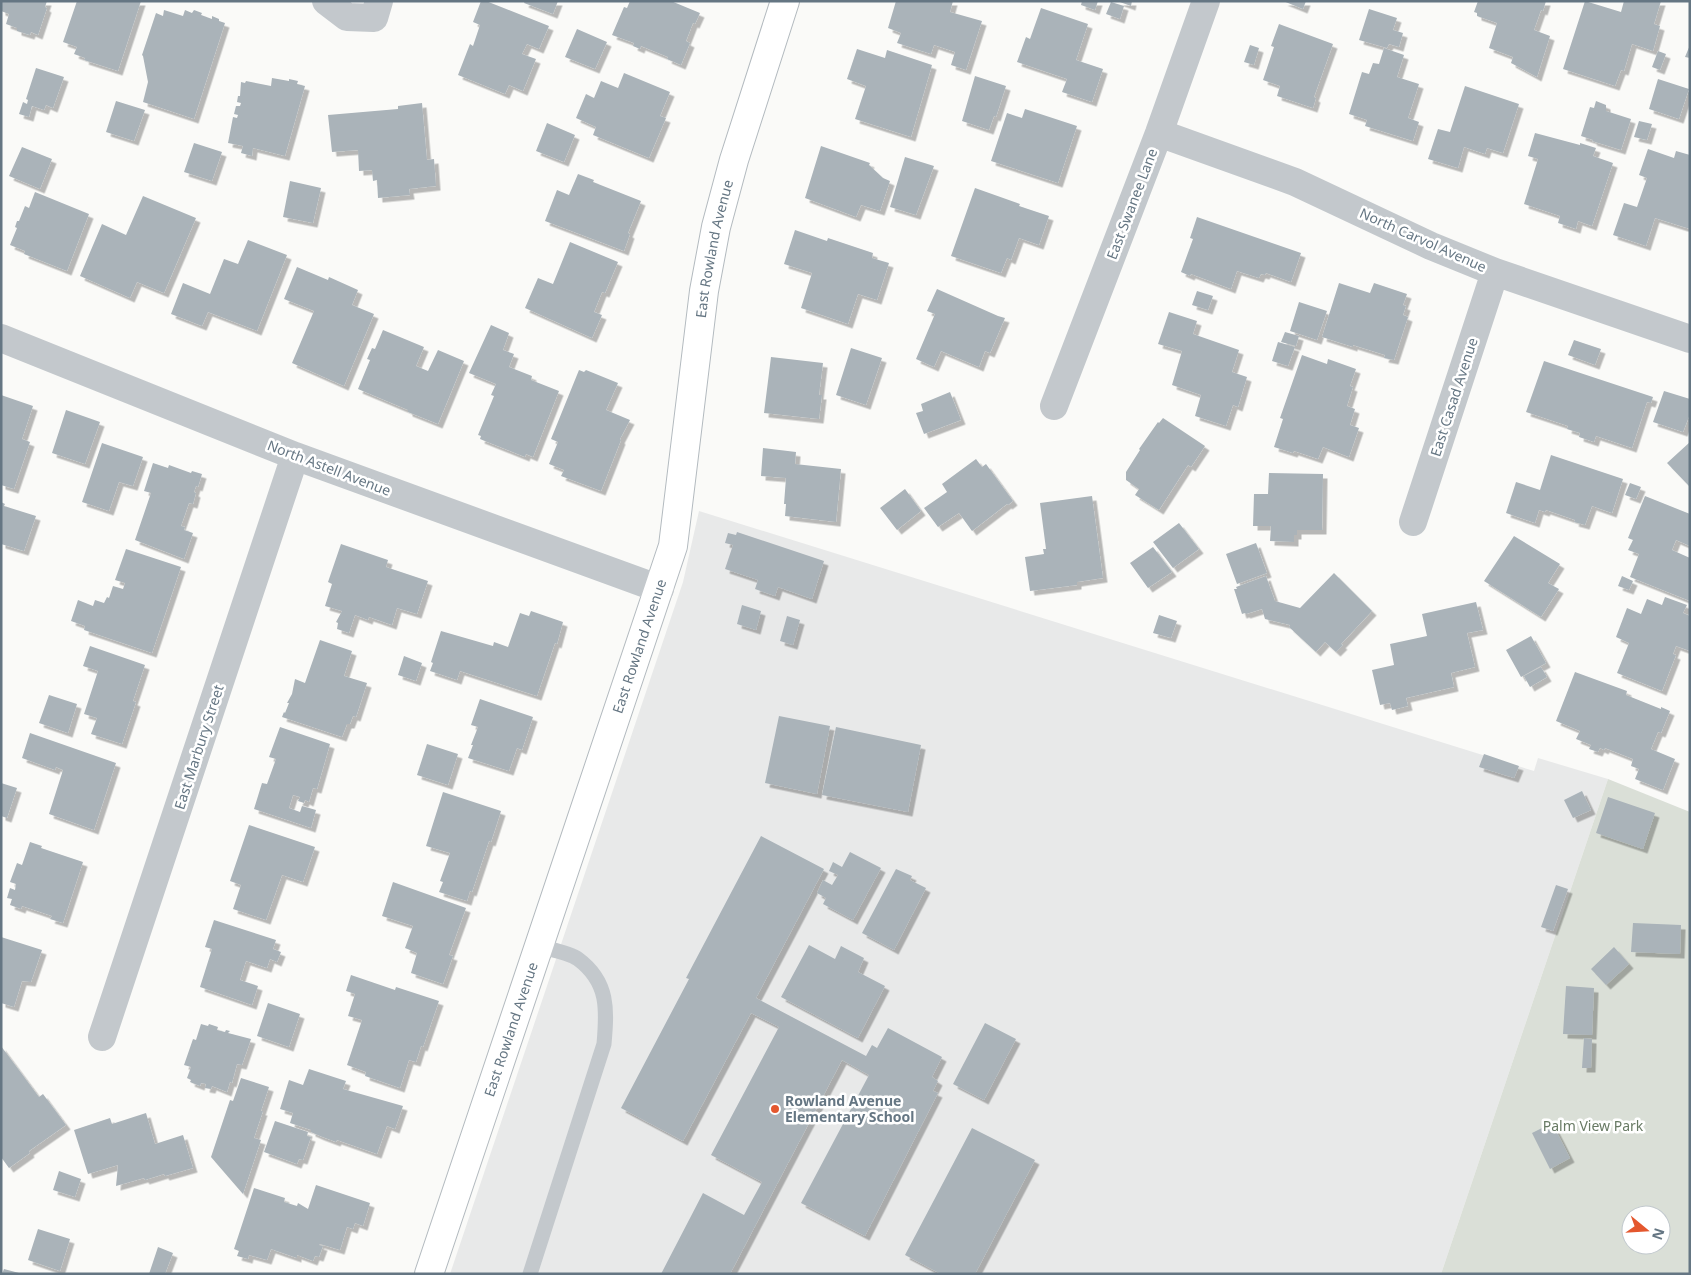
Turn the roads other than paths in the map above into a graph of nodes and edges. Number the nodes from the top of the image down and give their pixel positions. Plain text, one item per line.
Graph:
1 (326, 1) edge
2 (785, 1) edge
3 (1206, 1) edge
4 (377, 10) edge
5 (1159, 133) junction
6 (1496, 272) junction
7 (1, 338) edge
8 (1690, 339) edge
9 (1054, 406) dead end
10 (295, 456) junction
11 (1413, 522) dead end
12 (660, 589) junction
13 (538, 946) junction
14 (102, 1037) dead end
15 (429, 1274) edge
16 (530, 1274) edge

1 - 4 street
2 - 12 street, East Rowland Avenue
3 - 5 street, East Swanee Lane
5 - 6 street, North Carvol Avenue
5 - 9 street, East Swanee Lane
6 - 8 street, North Carvol Avenue
6 - 11 street, East Casad Avenue
7 - 10 street, North Astell Avenue
10 - 12 street, North Astell Avenue
10 - 14 street, East Marbury Street
12 - 13 street, East Rowland Avenue
13 - 15 street, East Rowland Avenue
13 - 16 lane

